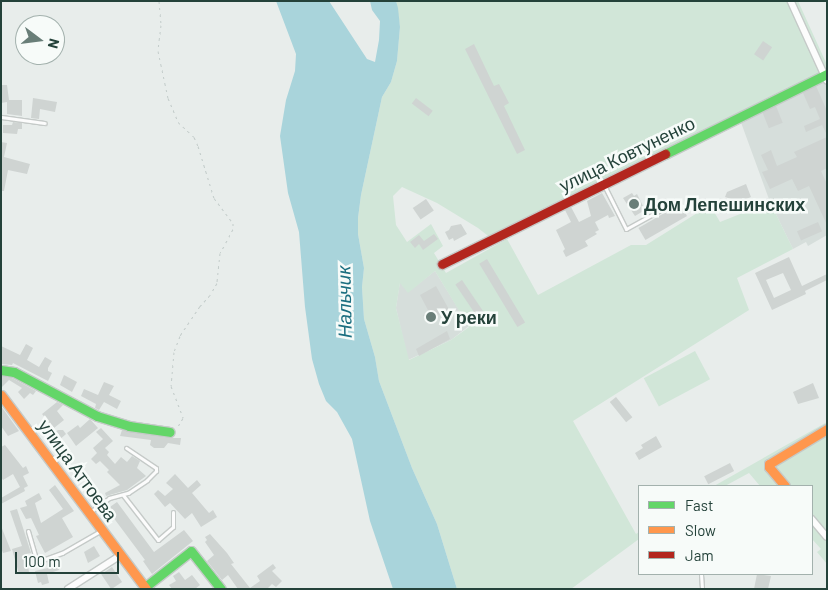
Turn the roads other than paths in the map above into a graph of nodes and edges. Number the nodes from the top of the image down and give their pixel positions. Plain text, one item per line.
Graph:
1 (791, 1) edge
2 (826, 76) edge
3 (1, 117) edge
4 (45, 123) dead end
5 (603, 184) junction
6 (677, 201) dead end
7 (442, 264) dead end
8 (1, 370) edge
9 (1, 395) edge
10 (827, 429) edge
11 (170, 432) road end
12 (126, 448) dead end
13 (784, 485) edge
14 (123, 495) junction
15 (173, 512) dead end
16 (89, 513) junction
17 (813, 519) edge
18 (28, 530) dead end
19 (103, 530) junction
20 (827, 537) edge
21 (121, 555) junction
22 (701, 575) edge
23 (146, 588) edge
24 (68, 589) edge
25 (221, 589) edge
26 (702, 589) edge

1 - 2 street
2 - 5 street, улица Ковтуненко
3 - 4 lane
5 - 6 lane
5 - 7 street, улица Ковтуненко
8 - 11 street
9 - 16 street, улица Аттоева
10 - 13 street
12 - 14 lane
14 - 15 lane
14 - 16 lane
16 - 19 street, улица Аттоева
17 - 20 street
18 - 19 lane
19 - 21 street, улица Аттоева
21 - 23 street, улица Аттоева
21 - 24 street
22 - 26 lane
23 - 25 street

